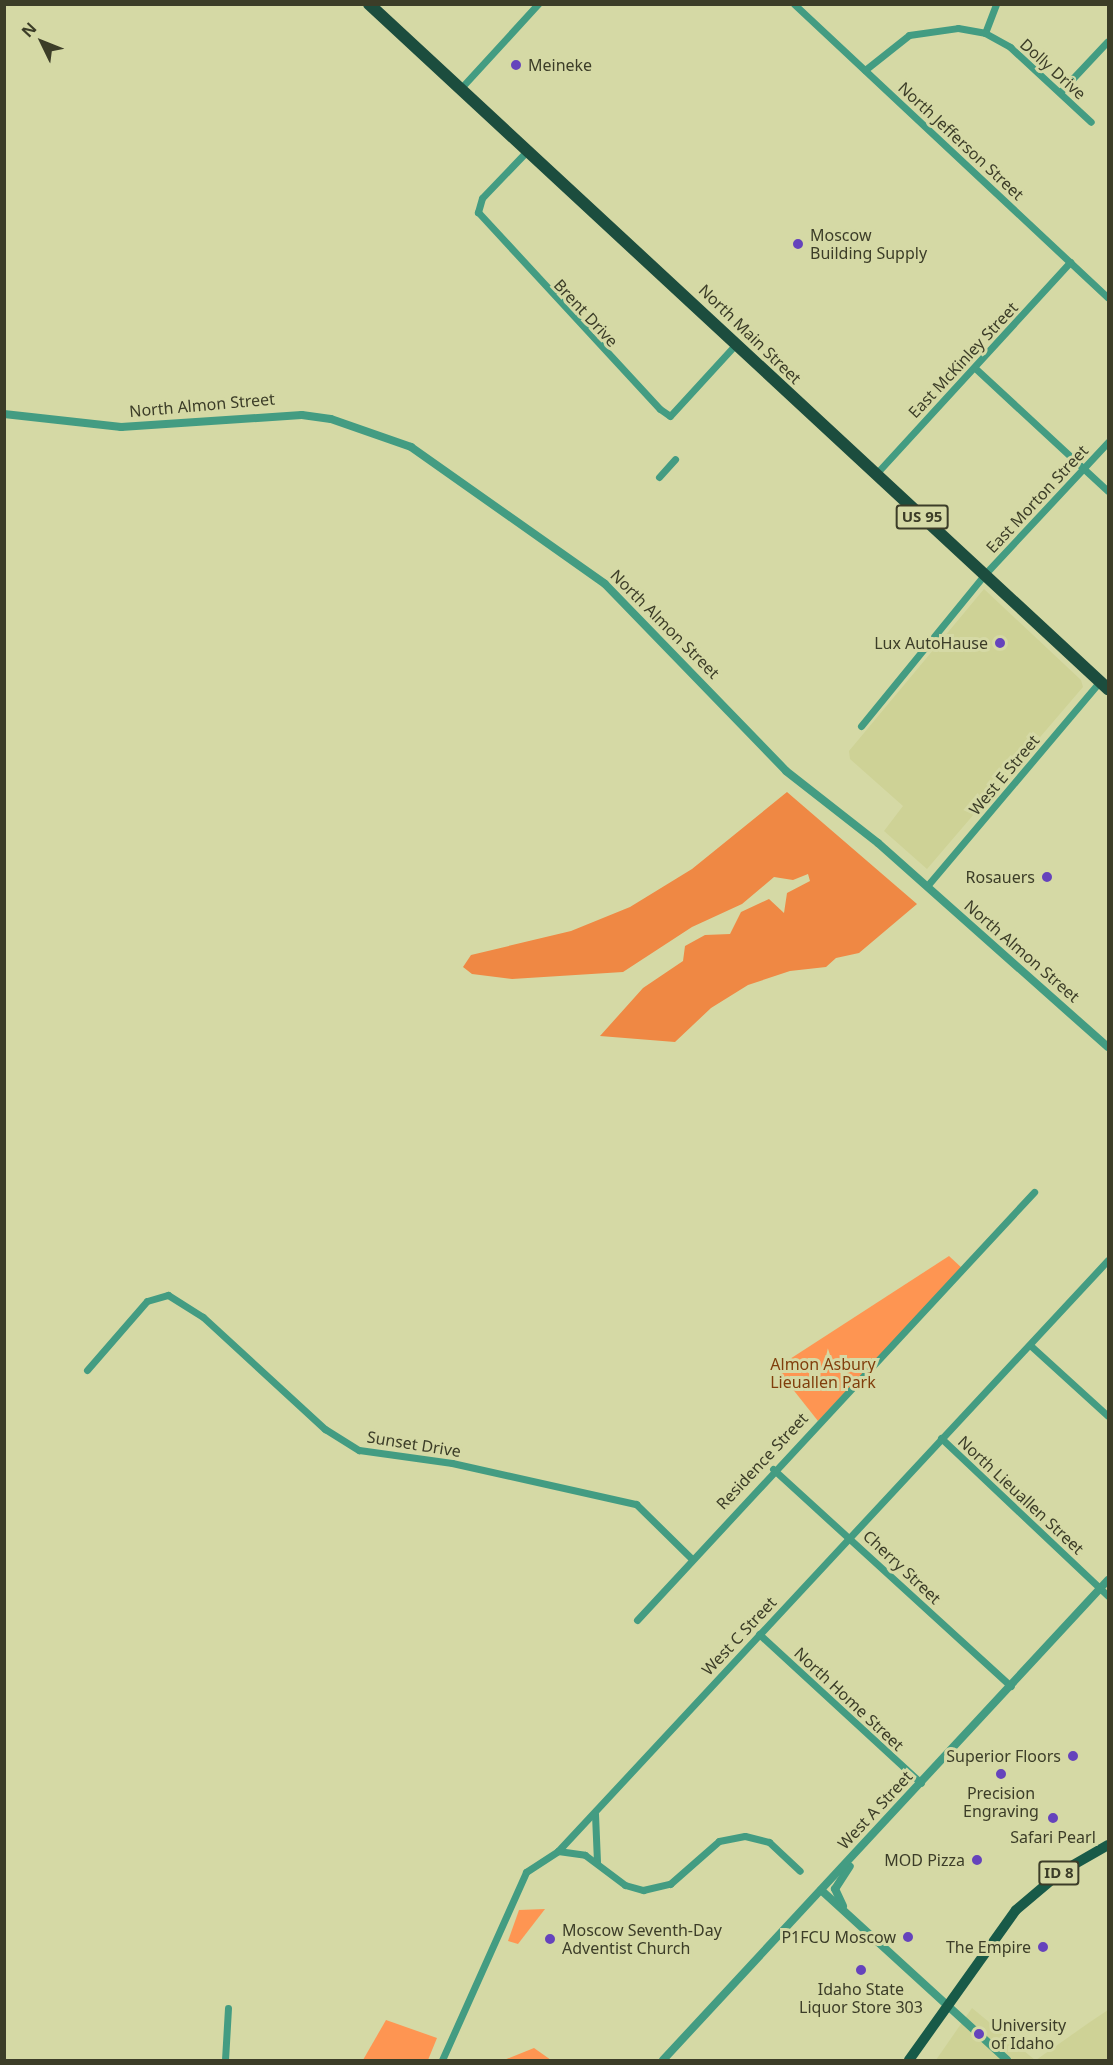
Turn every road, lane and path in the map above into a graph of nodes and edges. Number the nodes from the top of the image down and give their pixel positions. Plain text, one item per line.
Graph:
1 (369, 4) edge
2 (538, 4) edge
3 (794, 4) edge
4 (996, 4) edge
5 (985, 33) junction
6 (1107, 42) edge
7 (865, 70) junction
8 (461, 88) junction
9 (1060, 93) junction
10 (1091, 122) dead end
11 (528, 150) junction
12 (1070, 262) junction
13 (1108, 298) edge
14 (736, 344) junction
15 (975, 368) junction
16 (4, 414) edge
17 (1108, 442) edge
18 (675, 459) dead end
19 (1084, 468) junction
20 (875, 475) junction
21 (659, 477) dead end
22 (1108, 491) edge
23 (984, 575) junction
24 (1104, 685) edge
25 (861, 726) dead end
26 (927, 886) junction
27 (1108, 1047) edge
28 (1034, 1192) dead end
29 (1108, 1260) edge
30 (1031, 1346) junction
31 (87, 1370) dead end
32 (1108, 1416) edge
33 (941, 1438) junction
34 (773, 1469) junction
35 (849, 1536) junction
36 (691, 1558) junction
37 (1108, 1580) edge
38 (1101, 1589) junction
39 (1108, 1596) edge
40 (637, 1620) dead end
41 (759, 1634) junction
42 (1011, 1686) junction
43 (921, 1783) junction
44 (596, 1810) junction
45 (881, 1827) junction
46 (1108, 1845) edge
47 (558, 1851) junction
48 (597, 1862) junction
49 (800, 1871) dead end
50 (821, 1890) junction
51 (860, 1925) junction
52 (947, 2006) junction
53 (228, 2008) dead end
54 (225, 2061) edge
55 (442, 2061) edge
56 (663, 2061) edge
57 (909, 2061) edge
58 (1007, 2061) edge

1 - 8 highway, North Main Street / US 95
2 - 8 street
3 - 7 street, North Jefferson Street
4 - 5 street
5 - 7 street, Dolly Drive
5 - 9 street, Dolly Drive
6 - 9 street
7 - 12 street, North Jefferson Street
8 - 11 highway, North Main Street / US 95
9 - 10 street, Dolly Drive
11 - 14 highway, North Main Street / US 95
11 - 14 street, Brent Drive
12 - 13 street, North Jefferson Street
12 - 15 street, East McKinley Street
14 - 20 highway, North Main Street / US 95
15 - 19 street
15 - 20 street, East McKinley Street
16 - 26 street, North Almon Street
17 - 19 street, East Morton Street
18 - 21 street
19 - 22 street
19 - 23 street, East Morton Street
20 - 23 highway, North Main Street / US 95
23 - 24 highway, North Main Street / US 95
23 - 25 street, East Morton Street
24 - 26 street, West E Street
26 - 27 street, North Almon Street
28 - 34 street, Residence Street
29 - 30 street, West C Street
30 - 32 street
30 - 33 street, West C Street
31 - 36 street, Sunset Drive
33 - 35 street, West C Street
33 - 38 street, North Lieuallen Street
34 - 35 street, Cherry Street
34 - 36 street, Residence Street
35 - 41 street, West C Street
35 - 42 street, Cherry Street
36 - 40 street, Residence Street
37 - 38 street, West A Street
38 - 39 street, North Lieuallen Street
38 - 42 street, West A Street
41 - 43 street, North Home Street
41 - 44 street, West C Street
42 - 43 street, West A Street
43 - 45 street, West A Street
44 - 47 street, West C Street
44 - 48 street
45 - 50 street, West A Street
45 - 51 street
46 - 52 main road, ID 8
47 - 48 street
47 - 55 street, West C Street
48 - 49 street
50 - 51 street
50 - 56 street, West A Street
51 - 52 street
52 - 57 main road, ID 8
52 - 58 street
53 - 54 street

